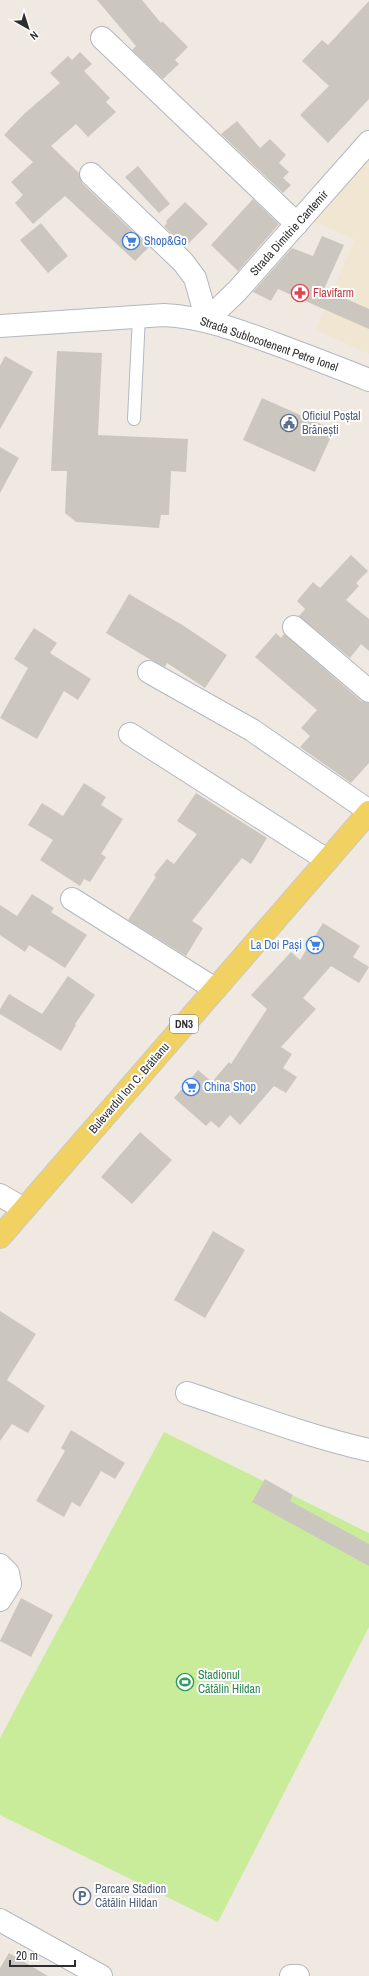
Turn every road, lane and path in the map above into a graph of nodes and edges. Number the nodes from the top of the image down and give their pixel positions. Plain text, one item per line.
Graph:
1 (102, 38) dead end
2 (369, 142) edge
3 (91, 174) dead end
4 (297, 224) junction
5 (139, 316) junction
6 (207, 320) junction
7 (0, 326) edge
8 (369, 380) edge
9 (134, 419) dead end
10 (294, 627) dead end
11 (150, 672) dead end
12 (369, 691) edge
13 (130, 734) dead end
14 (369, 811) edge
15 (327, 860) junction
16 (72, 899) dead end
17 (215, 990) junction
18 (0, 1195) edge
19 (24, 1209) junction
20 (0, 1237) edge
21 (187, 1393) dead end
22 (369, 1450) edge
23 (0, 1565) edge
24 (0, 1600) edge
25 (0, 1920) edge
26 (101, 1976) edge
27 (291, 1976) edge
28 (298, 1976) edge

1 - 4 street
2 - 4 street, Strada Dimitrie Cantemir
3 - 6 street
4 - 6 street, Strada Dimitrie Cantemir
5 - 6 street, Strada Sublocotenent Petre Ionel
5 - 7 street, Strada Sublocotenent Petre Ionel
5 - 9 lane
6 - 8 street, Strada Sublocotenent Petre Ionel
10 - 12 street
11 - 14 street
13 - 15 street
14 - 15 main road, Bulevardul Ion C. Brătianu / DN3
15 - 17 main road, Bulevardul Ion C. Brătianu / DN3
16 - 17 street
17 - 19 main road, Bulevardul Ion C. Brătianu / DN3
18 - 19 street
19 - 20 main road, Bulevardul Ion C. Brătianu / DN3
21 - 22 street
23 - 24 street
25 - 26 street
27 - 28 street

